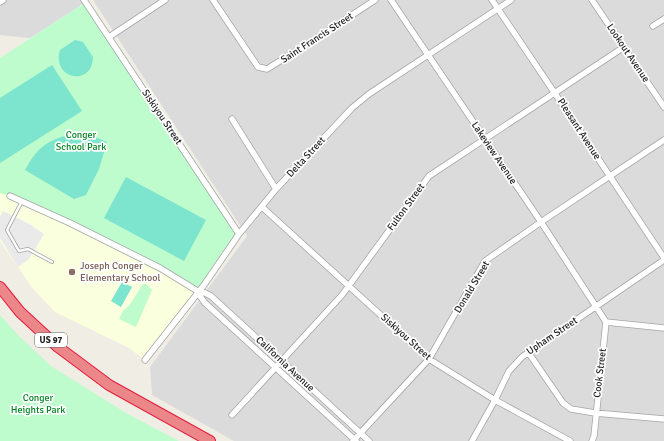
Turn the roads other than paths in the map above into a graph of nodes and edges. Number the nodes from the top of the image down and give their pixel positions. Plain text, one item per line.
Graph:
1 (3, 0) edge
2 (84, 0) edge
3 (165, 0) edge
4 (213, 0) edge
5 (375, 0) edge
6 (391, 0) edge
7 (492, 0) edge
8 (510, 0) edge
9 (592, 0) edge
10 (0, 2) edge
11 (498, 8) junction
12 (664, 19) edge
13 (653, 26) dead end
14 (109, 37) junction
15 (624, 47) junction
16 (428, 54) junction
17 (554, 92) junction
18 (664, 107) edge
19 (232, 119) dead end
20 (485, 139) junction
21 (664, 140) edge
22 (610, 177) junction
23 (276, 189) junction
24 (10, 196) dead end
25 (22, 201) junction
26 (262, 207) junction
27 (541, 222) junction
28 (239, 234) junction
29 (664, 259) edge
30 (52, 262) dead end
31 (0, 286) edge
32 (349, 286) junction
33 (199, 292) junction
34 (597, 306) junction
35 (606, 322) junction
36 (664, 328) edge
37 (528, 352) junction
38 (429, 359) junction
39 (145, 360) dead end
40 (281, 361) junction
41 (276, 367) junction
42 (495, 400) junction
43 (595, 413) junction
44 (232, 415) dead end
45 (664, 419) edge
46 (360, 433) junction
47 (354, 440) edge
48 (210, 441) edge
49 (369, 441) edge
50 (472, 441) edge
51 (570, 441) edge
52 (592, 441) edge

1 - 10 street
2 - 14 street, Siskiyou Street
3 - 14 street
4 - 5 street, Saint Francis Street
6 - 16 street, Lakeview Avenue
7 - 11 street, Pleasant Avenue
8 - 11 street, Delta Street
9 - 15 street, Lookout Avenue
11 - 16 street, Delta Street
11 - 17 street, Pleasant Avenue
12 - 13 street
14 - 28 street, Siskiyou Street
15 - 17 street, Fulton Street
15 - 18 street, Lookout Avenue
16 - 20 street, Lakeview Avenue
16 - 23 street, Delta Street
17 - 20 street, Fulton Street
17 - 22 street, Pleasant Avenue
19 - 23 street
20 - 27 street, Lakeview Avenue
20 - 32 street, Fulton Street
21 - 22 street, Donald Street
22 - 27 street, Donald Street
22 - 29 street, Pleasant Avenue
23 - 26 street, Delta Street
24 - 25 street, California Avenue
25 - 30 lane
25 - 33 street, California Avenue
26 - 28 street, Delta Street
26 - 32 street, Siskiyou Street
27 - 34 street, Lakeview Avenue
27 - 38 street, Donald Street
28 - 33 street, Delta Street
29 - 34 street, Upham Street
31 - 48 highway, US 97
32 - 38 street, Siskiyou Street
32 - 40 street, Fulton Street
33 - 39 street, Delta Street
33 - 40 street, California Avenue
33 - 41 street, California Avenue
34 - 35 street
34 - 37 street, Upham Street
35 - 36 street
35 - 43 street, Cook Street
37 - 42 street, Upham Street
37 - 43 street
38 - 42 street, Siskiyou Street
38 - 46 street, Donald Street
40 - 41 street, Fulton Street
40 - 46 street, California Avenue
41 - 44 street, Fulton Street
41 - 47 street, California Avenue
42 - 50 street, Upham Street
42 - 51 street, Siskiyou Street
43 - 45 street
43 - 52 street, Cook Street
46 - 47 street, Donald Street
46 - 49 street, California Avenue

